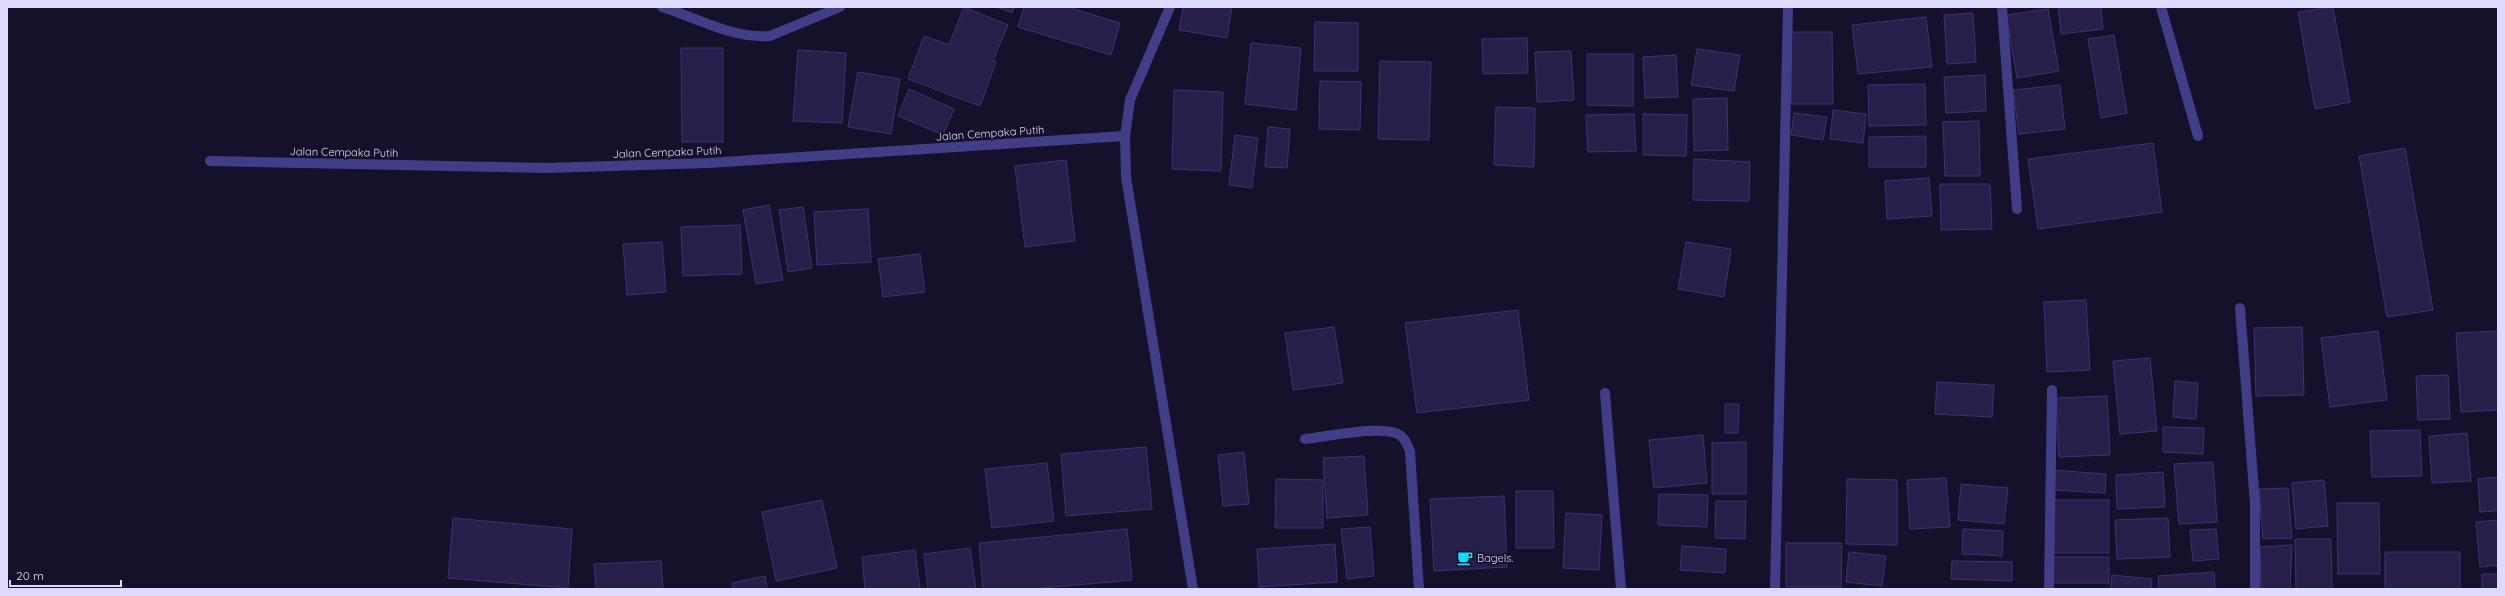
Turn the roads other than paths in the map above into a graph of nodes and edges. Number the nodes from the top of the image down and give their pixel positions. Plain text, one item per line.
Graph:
1 (662, 7) edge
2 (840, 7) edge
3 (1170, 7) edge
4 (1788, 7) edge
5 (2002, 7) edge
6 (2161, 7) edge
7 (1125, 136) junction
8 (2198, 136) dead end
9 (210, 161) dead end
10 (2017, 209) dead end
11 (2240, 308) dead end
12 (2052, 390) dead end
13 (1605, 394) dead end
14 (1305, 439) dead end
15 (1193, 589) edge
16 (1419, 589) edge
17 (1621, 589) edge
18 (1775, 589) edge
19 (2049, 589) edge
20 (2255, 589) edge

1 - 2 street
3 - 7 street
4 - 18 street
5 - 10 street
6 - 8 street
7 - 9 street, Jalan Cempaka Putih
7 - 15 street
11 - 20 street
12 - 19 street
13 - 17 street
14 - 16 street

